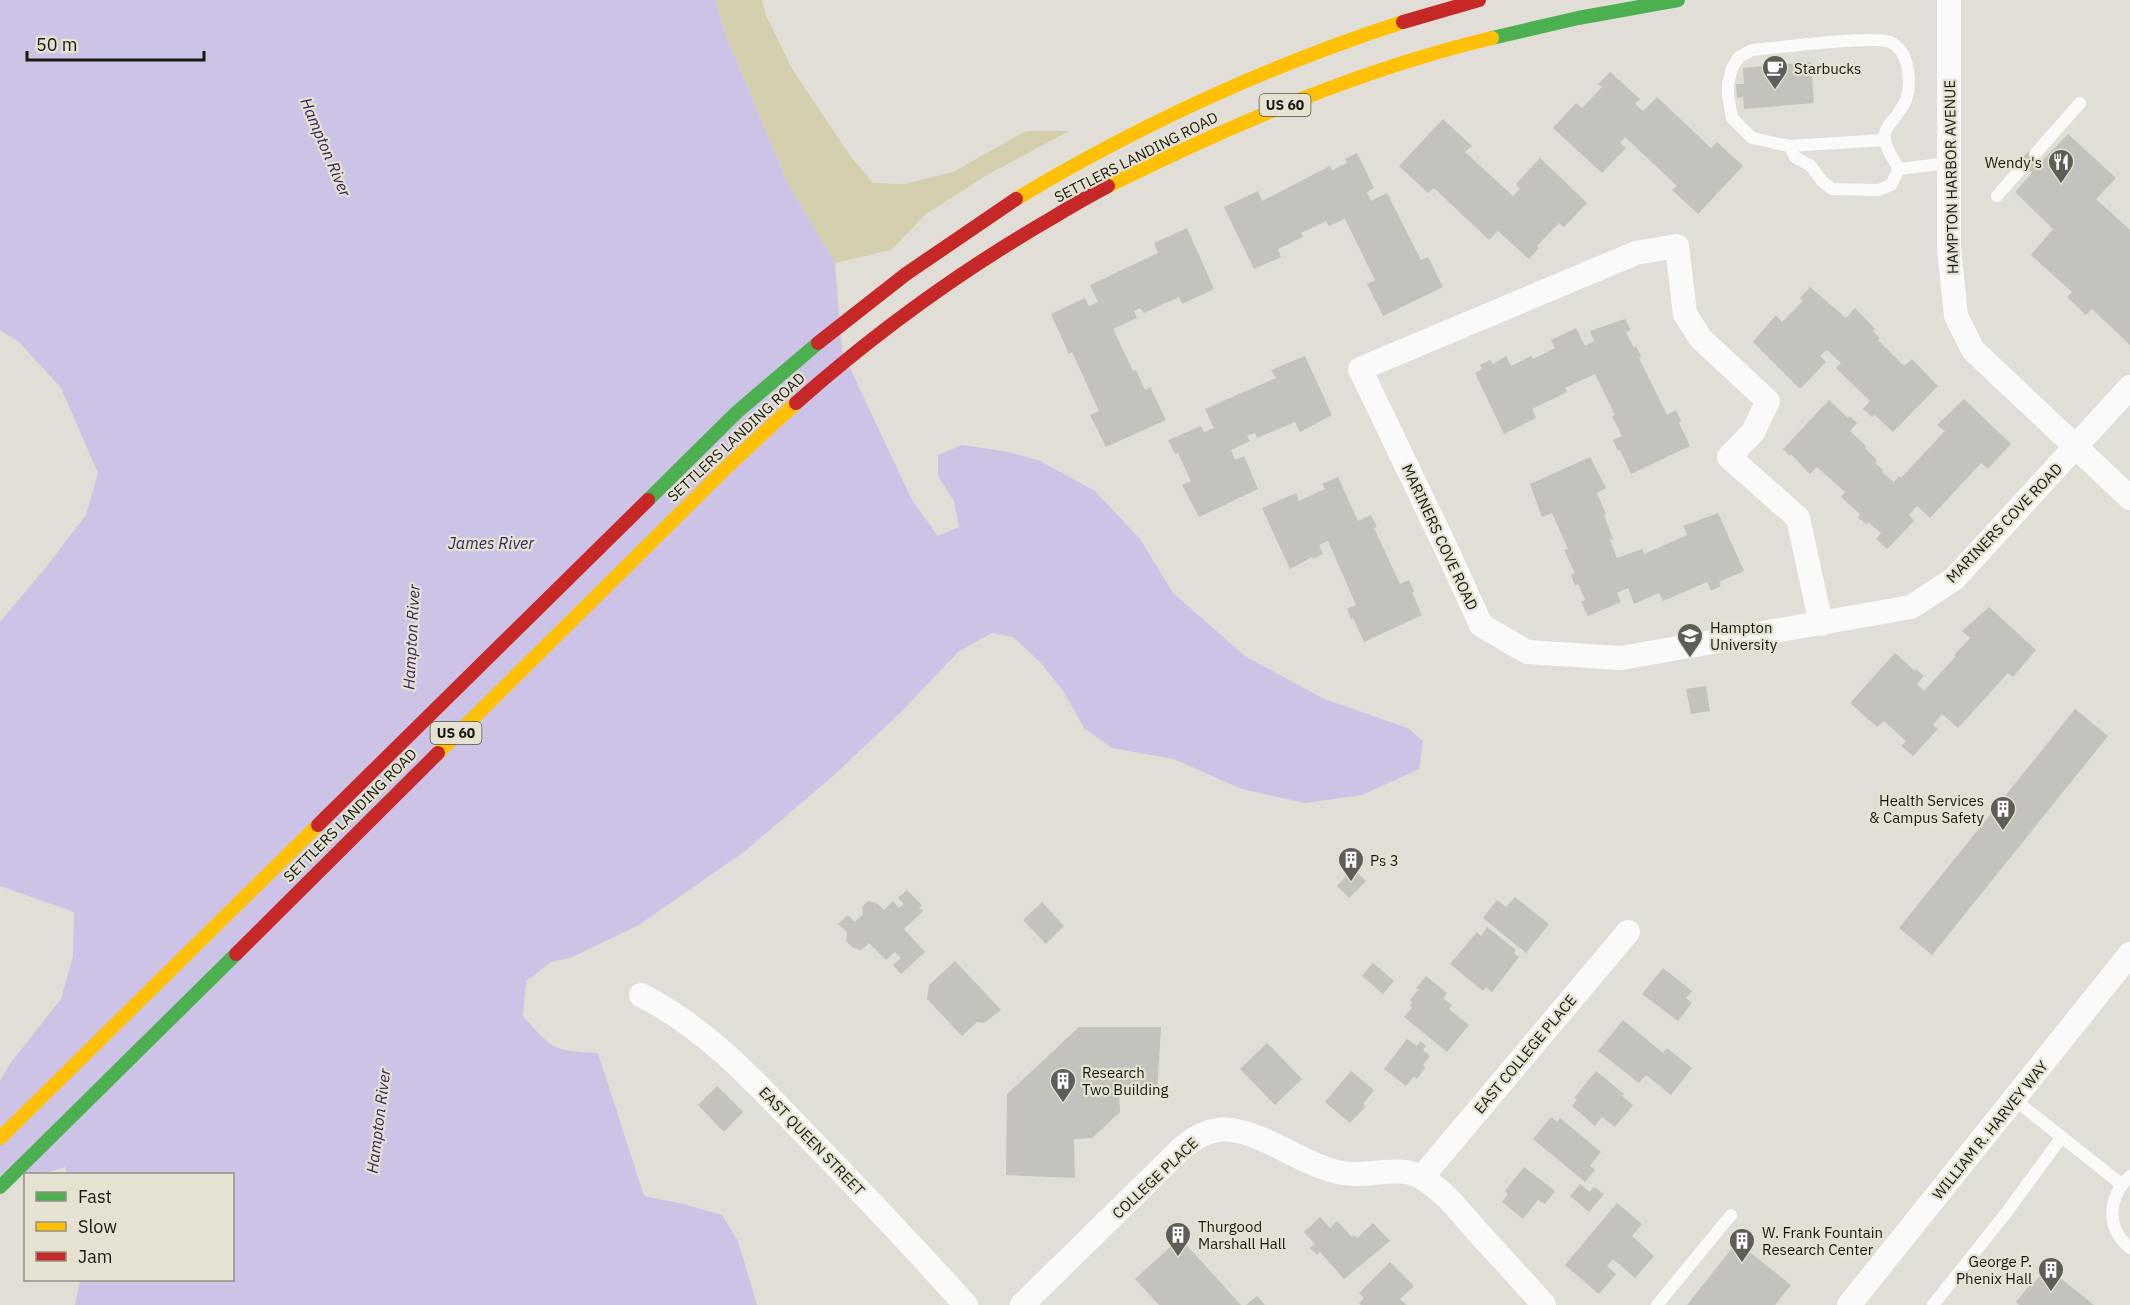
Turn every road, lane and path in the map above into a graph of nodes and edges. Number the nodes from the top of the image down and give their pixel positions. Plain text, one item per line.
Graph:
1 (1479, 0) edge
2 (1678, 0) edge
3 (1949, 0) edge
4 (2080, 103) dead end
5 (1885, 140) junction
6 (1789, 146) junction
7 (2035, 154) dead end
8 (1949, 163) junction
9 (2024, 165) dead end
10 (1899, 168) junction
11 (1997, 196) dead end
12 (2130, 387) edge
13 (2075, 448) junction
14 (2130, 498) edge
15 (1821, 624) junction
16 (1628, 932) dead end
17 (2130, 954) edge
18 (642, 995) dead end
19 (2015, 1100) junction
20 (0, 1138) edge
21 (2061, 1138) junction
22 (1422, 1177) junction
23 (2126, 1180) edge
24 (0, 1187) edge
25 (1731, 1215) dead end
26 (2130, 1248) edge
27 (966, 1305) edge
28 (1022, 1305) edge
29 (1544, 1305) edge
30 (1657, 1305) edge
31 (1849, 1305) edge
32 (1933, 1305) edge

1 - 20 main road, SETTLERS LANDING ROAD / US 60
2 - 24 main road, SETTLERS LANDING ROAD / US 60
3 - 8 street, HAMPTON HARBOR AVENUE
4 - 7 lane
5 - 6 lane
5 - 6 lane
5 - 10 lane
6 - 10 lane
8 - 10 lane
8 - 13 street, HAMPTON HARBOR AVENUE
9 - 11 lane
12 - 13 street, MARINERS COVE ROAD
13 - 14 street, HAMPTON HARBOR AVENUE
13 - 15 street, MARINERS COVE ROAD
15 - 15 street, MARINERS COVE ROAD
16 - 22 street, EAST COLLEGE PLACE
17 - 19 street, WILLIAM R. HARVEY WAY
18 - 27 street, EAST QUEEN STREET
19 - 21 lane
19 - 31 street, WILLIAM R. HARVEY WAY
21 - 23 lane
21 - 32 lane
22 - 28 street, COLLEGE PLACE
22 - 29 street, COLLEGE PLACE
23 - 26 lane
25 - 30 lane

